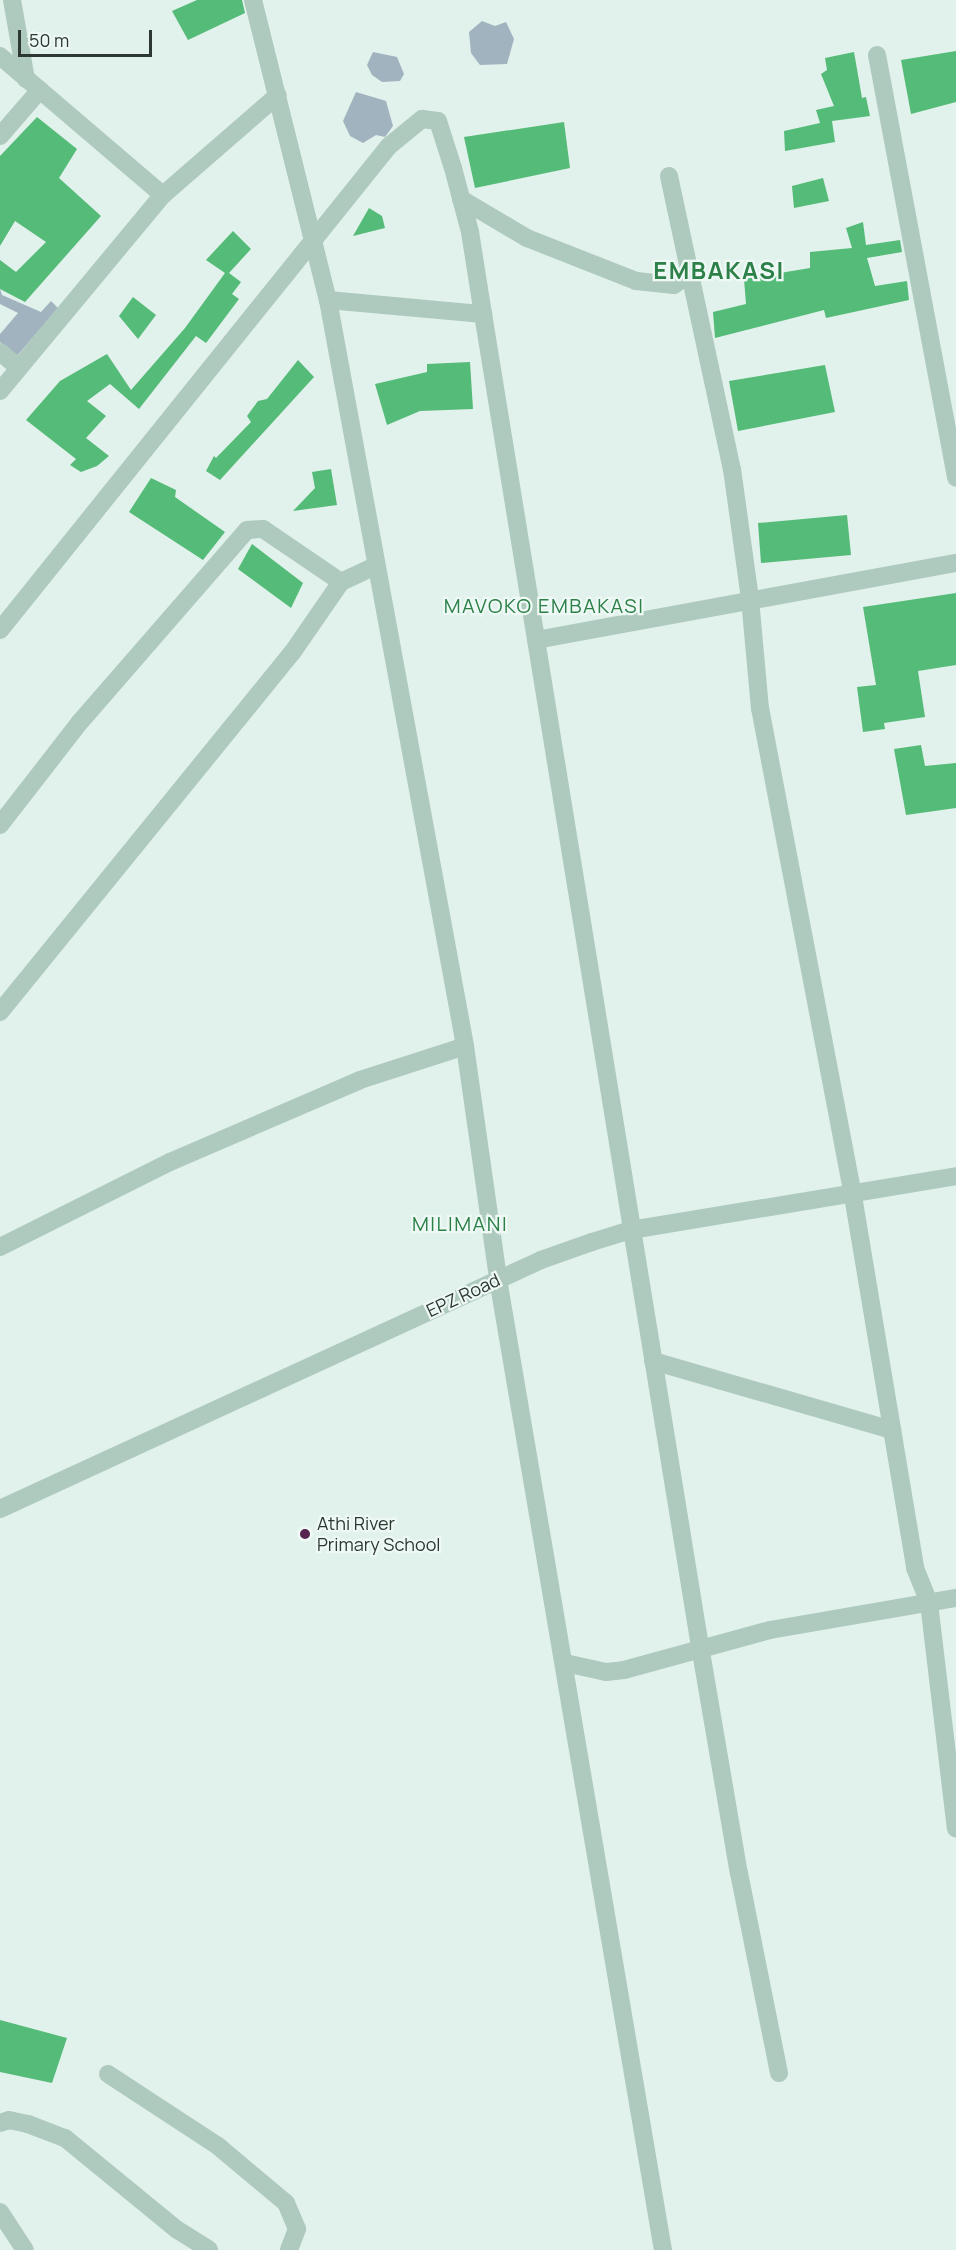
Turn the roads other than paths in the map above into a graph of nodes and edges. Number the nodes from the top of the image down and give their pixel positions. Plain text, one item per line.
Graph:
1 (12, 0) edge
2 (253, 0) edge
3 (877, 55) dead end
4 (0, 56) edge
5 (33, 85) junction
6 (278, 95) junction
7 (0, 136) edge
8 (669, 176) dead end
9 (163, 195) junction
10 (461, 199) junction
11 (315, 240) junction
12 (690, 274) junction
13 (328, 300) junction
14 (483, 314) junction
15 (0, 352) edge
16 (19, 368) junction
17 (0, 391) edge
18 (956, 478) edge
19 (956, 563) edge
20 (376, 566) junction
21 (341, 582) junction
22 (750, 599) junction
23 (0, 630) edge
24 (536, 640) junction
25 (0, 825) edge
26 (0, 1012) edge
27 (465, 1046) junction
28 (956, 1176) edge
29 (853, 1196) junction
30 (631, 1230) junction
31 (0, 1247) edge
32 (498, 1279) junction
33 (653, 1361) junction
34 (892, 1430) junction
35 (0, 1509) edge
36 (956, 1598) edge
37 (929, 1603) junction
38 (700, 1646) junction
39 (565, 1663) junction
40 (956, 1828) edge
41 (779, 2073) dead end
42 (108, 2074) dead end
43 (0, 2123) edge
44 (0, 2212) edge
45 (25, 2250) edge
46 (208, 2250) edge
47 (289, 2250) edge
48 (663, 2250) edge

1 - 5 street
2 - 6 street
3 - 18 street
4 - 5 street
5 - 7 street
5 - 9 street
6 - 9 street
6 - 11 street
8 - 12 street
9 - 16 street
10 - 11 street
10 - 12 street
10 - 14 street
11 - 13 street
11 - 23 street
12 - 22 street
13 - 14 street
13 - 20 street
14 - 24 street
15 - 16 street
16 - 17 street
19 - 22 street
20 - 21 street
20 - 27 street
21 - 25 street
21 - 26 street
22 - 24 street
22 - 29 street
24 - 30 street
27 - 31 street
27 - 32 street
28 - 29 street, EPZ Road
29 - 30 street, EPZ Road
29 - 34 street
30 - 32 street, EPZ Road
30 - 33 street
32 - 35 street, EPZ Road
32 - 39 street
33 - 34 street
33 - 38 street
34 - 37 street
36 - 37 street
37 - 38 street
37 - 40 street
38 - 39 street
38 - 41 street
39 - 48 street
42 - 47 street
43 - 46 street
44 - 45 street

